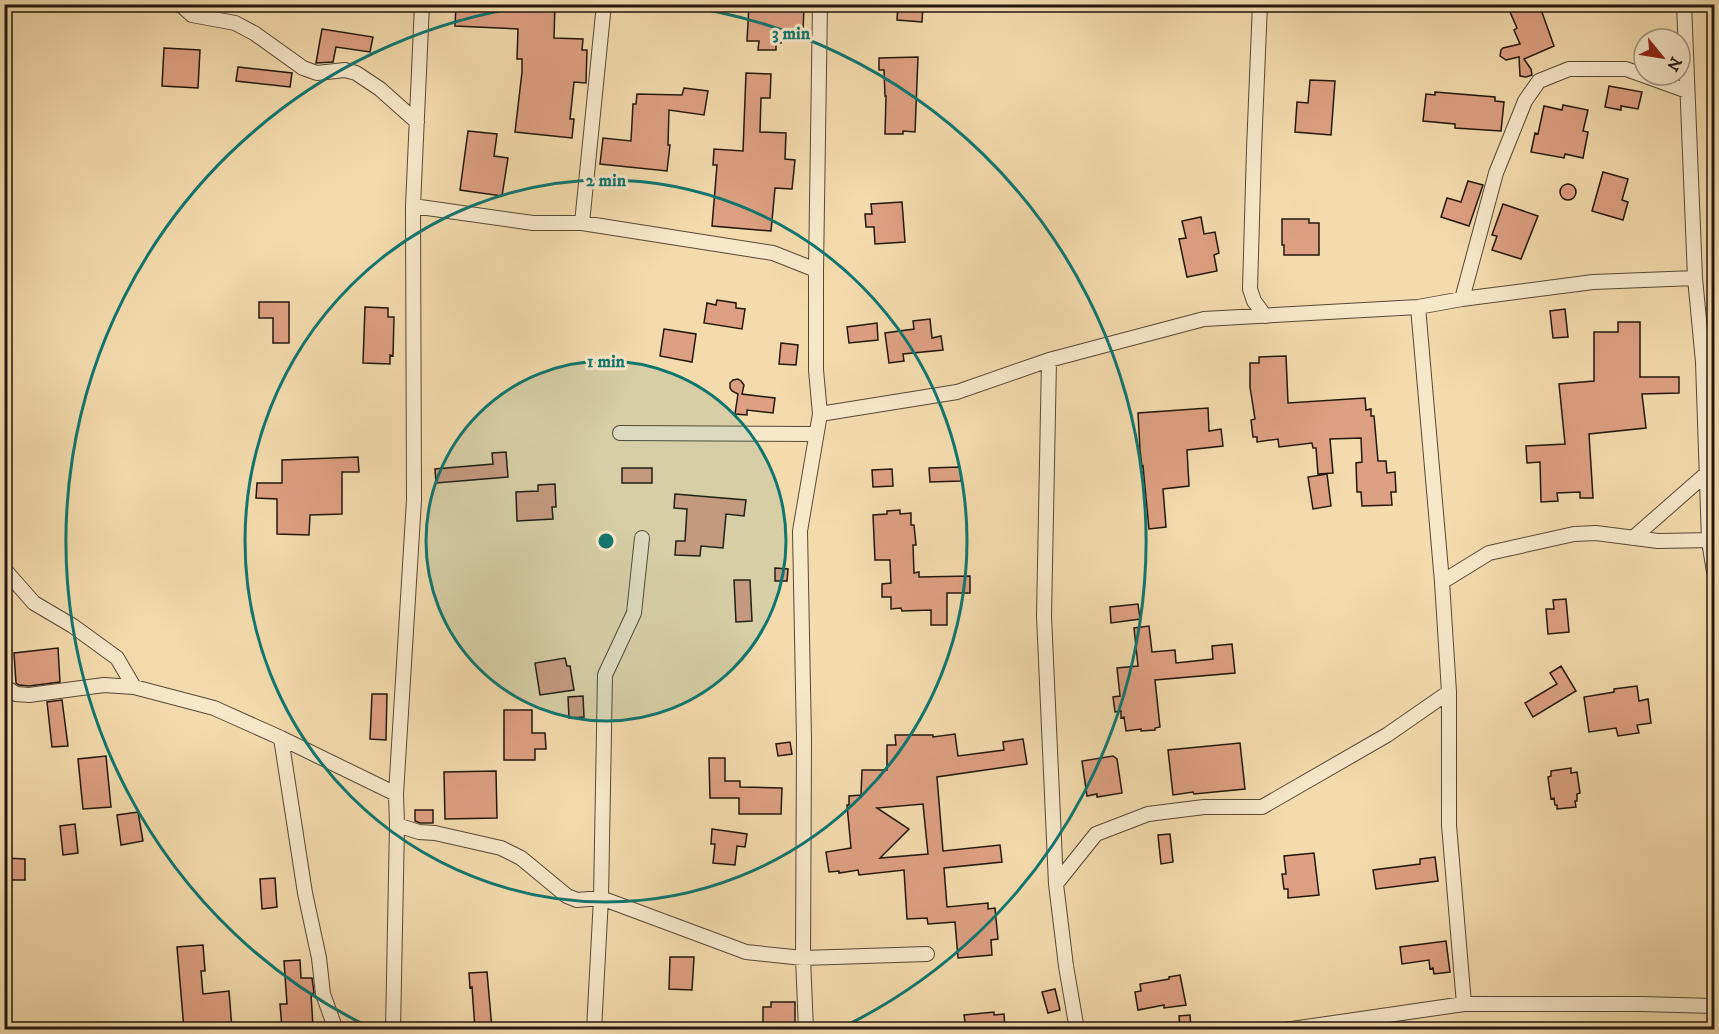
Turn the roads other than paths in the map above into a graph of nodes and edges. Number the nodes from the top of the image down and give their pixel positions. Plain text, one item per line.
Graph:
1 (180, 4) edge
2 (422, 4) edge
3 (604, 4) edge
4 (820, 4) edge
5 (1260, 4) edge
6 (1684, 4) edge
7 (1687, 91) junction
8 (417, 122) junction
9 (412, 206) junction
10 (582, 223) junction
11 (816, 270) junction
12 (1695, 278) junction
13 (1462, 299) junction
14 (1418, 306) junction
15 (1265, 316) junction
16 (1049, 360) junction
17 (1709, 362) edge
18 (820, 414) junction
19 (620, 433) dead end
20 (816, 434) junction
21 (1706, 474) junction
22 (642, 538) dead end
23 (1633, 538) junction
24 (1712, 541) edge
25 (4, 570) edge
26 (1714, 572) edge
27 (1442, 582) junction
28 (4, 686) edge
29 (134, 687) junction
30 (1449, 692) junction
31 (281, 738) junction
32 (396, 794) junction
33 (397, 825) junction
34 (1056, 884) junction
35 (601, 898) junction
36 (927, 954) dead end
37 (802, 958) junction
38 (1464, 1004) junction
39 (1714, 1006) edge
40 (336, 1029) edge
41 (393, 1029) edge
42 (594, 1029) edge
43 (806, 1029) edge
44 (1077, 1029) edge
45 (1285, 1029) edge

1 - 8 street
2 - 8 street
3 - 10 street
4 - 11 street
5 - 15 street
6 - 7 street
7 - 12 street
7 - 13 street
8 - 9 street
9 - 10 street
9 - 32 street
10 - 11 street
11 - 18 street
12 - 13 street
12 - 17 street
13 - 14 street
14 - 15 street
14 - 27 street
15 - 16 street
16 - 18 street
16 - 34 street
17 - 21 street
18 - 20 street
19 - 20 street
20 - 37 street
21 - 23 street
21 - 24 street
22 - 35 street
23 - 24 street
23 - 27 street
24 - 26 street
25 - 29 street
27 - 30 street
28 - 29 street
29 - 31 street
30 - 34 street
30 - 38 street
31 - 32 street
31 - 40 street
32 - 33 street
33 - 35 street
33 - 41 street
34 - 44 street
35 - 37 street
35 - 42 street
36 - 37 street
37 - 43 street
38 - 39 street
38 - 45 street

